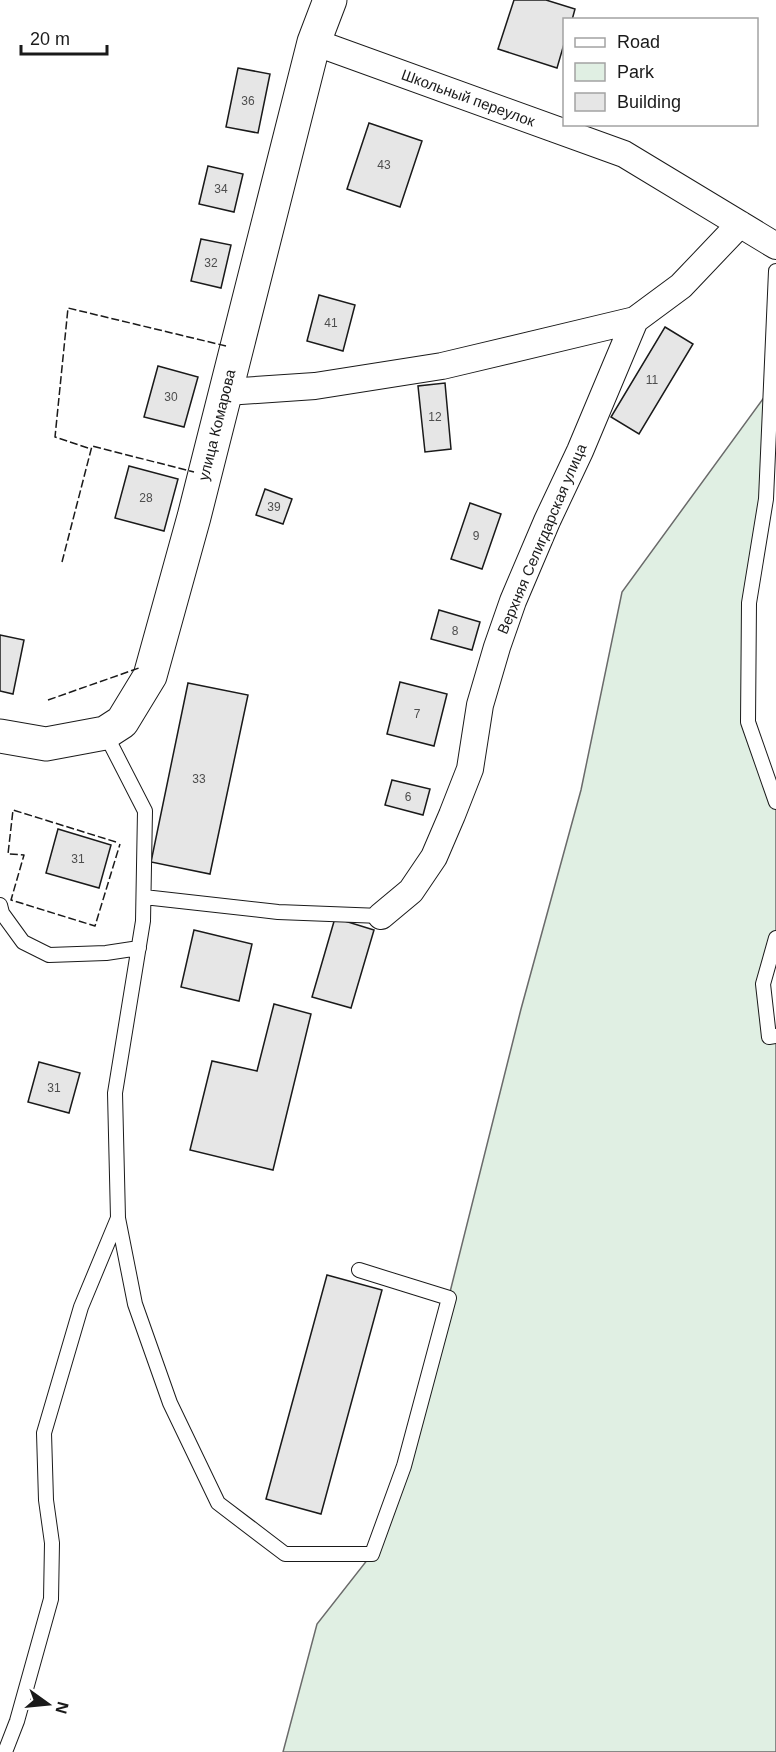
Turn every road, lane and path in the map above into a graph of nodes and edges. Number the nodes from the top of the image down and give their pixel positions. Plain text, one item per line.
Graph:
1 (330, 0) edge
2 (314, 42) junction
3 (741, 224) junction
4 (776, 246) edge
5 (776, 271) edge
6 (635, 320) junction
7 (225, 392) junction
8 (105, 733) junction
9 (0, 736) edge
10 (776, 802) edge
11 (144, 897) junction
12 (0, 905) edge
13 (381, 916) joint
14 (776, 938) edge
15 (139, 948) junction
16 (776, 1036) edge
17 (118, 1218) junction
18 (359, 1270) dead end
19 (5, 1752) edge

1 - 2 street, улица Комарова
2 - 3 street, Школьный переулок
2 - 7 street, улица Комарова
3 - 4 street, Школьный переулок
3 - 6 street
5 - 10 lane
6 - 7 street
6 - 13 street, Верхняя Селигдарская улица
7 - 8 street, улица Комарова
8 - 9 street
8 - 11 lane
11 - 13 lane
11 - 15 lane
12 - 15 lane
14 - 16 lane
15 - 17 lane
17 - 18 lane
17 - 19 lane

